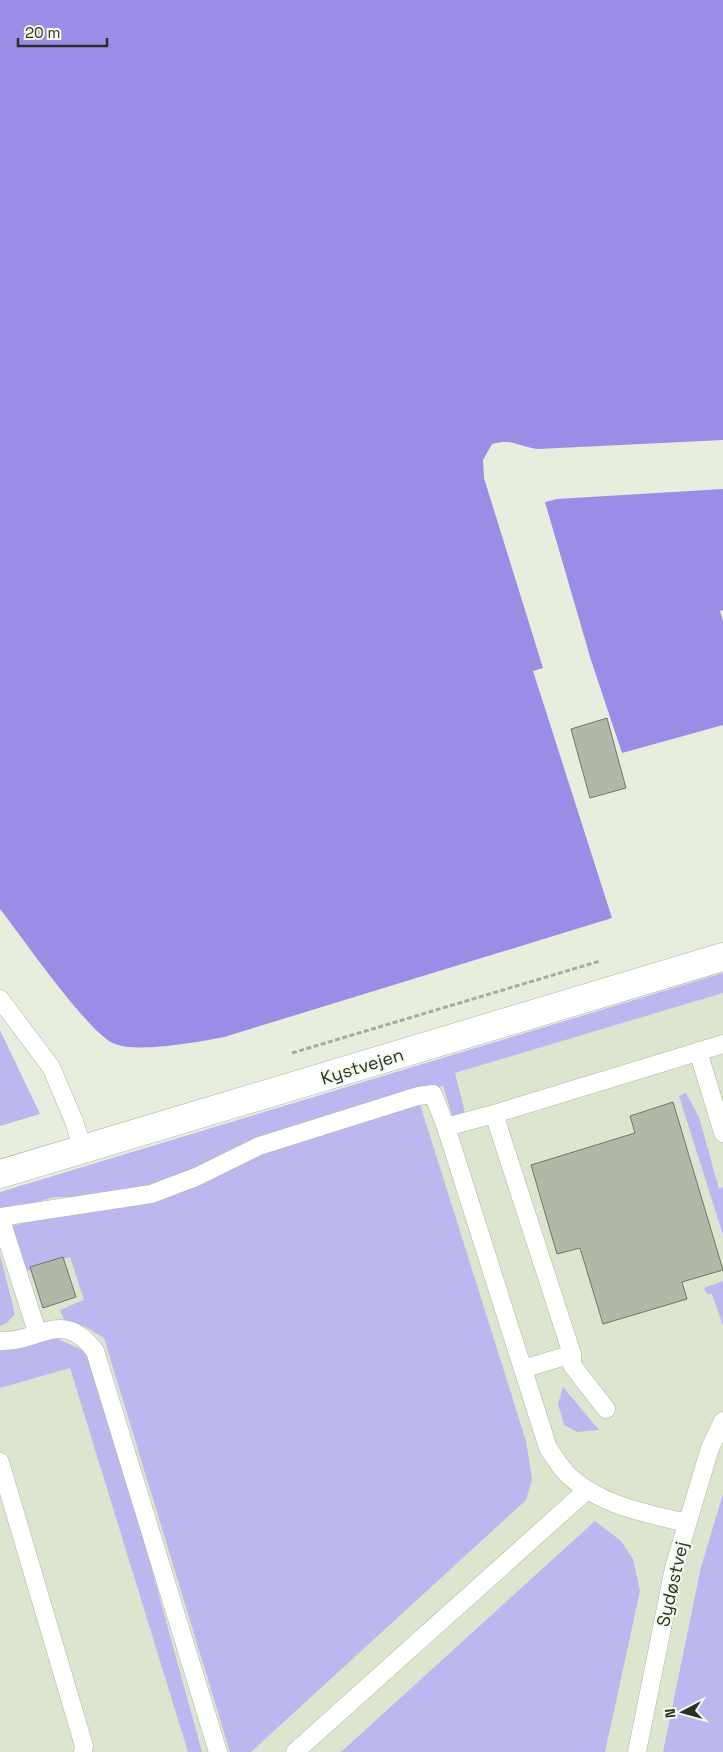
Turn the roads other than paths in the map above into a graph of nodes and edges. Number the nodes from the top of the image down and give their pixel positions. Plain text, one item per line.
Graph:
1 (723, 957) edge
2 (0, 999) edge
3 (723, 1044) edge
4 (698, 1051) junction
5 (494, 1114) junction
6 (446, 1127) junction
7 (723, 1133) edge
8 (83, 1150) junction
9 (0, 1174) edge
10 (0, 1217) edge
11 (36, 1332) junction
12 (0, 1341) edge
13 (572, 1354) junction
14 (523, 1369) junction
15 (606, 1409) dead end
16 (723, 1421) edge
17 (0, 1462) edge
18 (587, 1490) junction
19 (687, 1523) junction
20 (83, 1752) edge
21 (218, 1752) edge
22 (295, 1752) edge
23 (637, 1752) edge

1 - 8 street, Kystvejen
2 - 8 lane
3 - 4 lane
4 - 5 lane
4 - 7 lane
5 - 6 lane
5 - 13 lane
6 - 10 lane
6 - 14 lane
8 - 9 street, Kystvejen
10 - 11 lane
11 - 12 lane
11 - 21 lane
13 - 14 lane
13 - 15 lane
14 - 18 lane
16 - 19 lane, Sydøstvej
17 - 20 lane
18 - 19 lane
18 - 22 lane
19 - 23 lane, Sydøstvej

